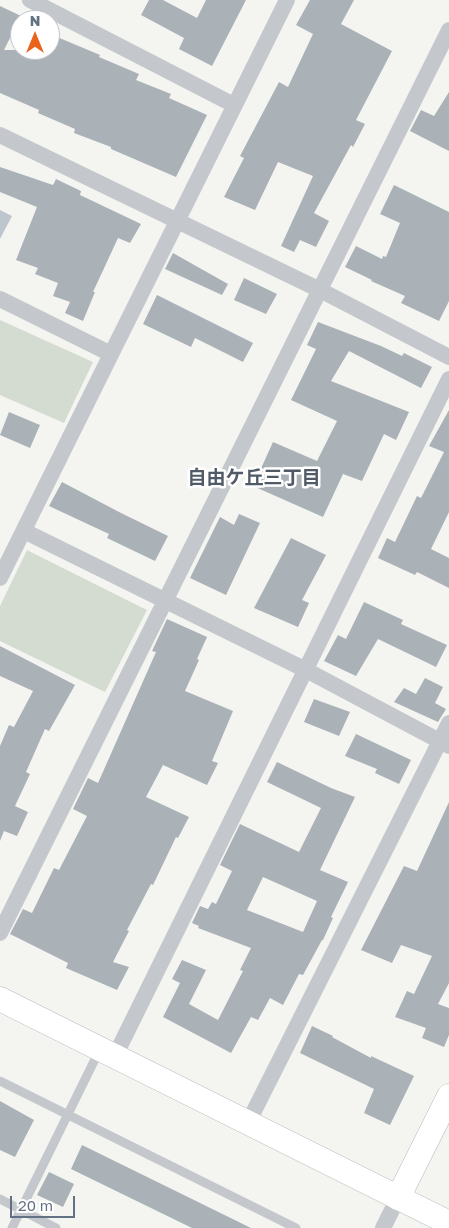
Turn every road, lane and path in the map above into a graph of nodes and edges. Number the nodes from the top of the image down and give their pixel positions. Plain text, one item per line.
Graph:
1 (30, 0) edge
2 (287, 0) edge
3 (449, 30) edge
4 (234, 105) junction
5 (0, 135) edge
6 (176, 221) junction
7 (320, 290) junction
8 (0, 299) edge
9 (110, 354) junction
10 (449, 357) edge
11 (449, 379) edge
12 (24, 531) junction
13 (0, 578) edge
14 (165, 600) junction
15 (306, 670) junction
16 (449, 723) edge
17 (444, 744) edge
18 (0, 933) edge
19 (0, 999) edge
20 (108, 1052) junction
21 (0, 1081) edge
22 (449, 1096) edge
23 (68, 1114) junction
24 (248, 1122) junction
25 (398, 1198) junction
26 (0, 1200) edge
27 (21, 1210) junction
28 (449, 1223) edge
29 (12, 1228) edge
30 (56, 1228) edge
31 (296, 1228) edge
32 (383, 1228) edge

1 - 4 street
2 - 4 street
3 - 7 street
4 - 6 street
5 - 6 street
6 - 7 street
6 - 9 street
7 - 10 street
7 - 14 street
8 - 9 street
9 - 12 street
11 - 15 street
12 - 13 street
12 - 14 street
14 - 15 street
14 - 18 street
15 - 17 street
15 - 20 street
16 - 17 street
17 - 24 street
19 - 20 street
20 - 23 lane
20 - 24 street
21 - 23 lane
22 - 25 street
23 - 27 lane
23 - 31 lane
24 - 25 street
25 - 28 street
25 - 32 street
26 - 27 lane
27 - 29 lane
27 - 30 lane

